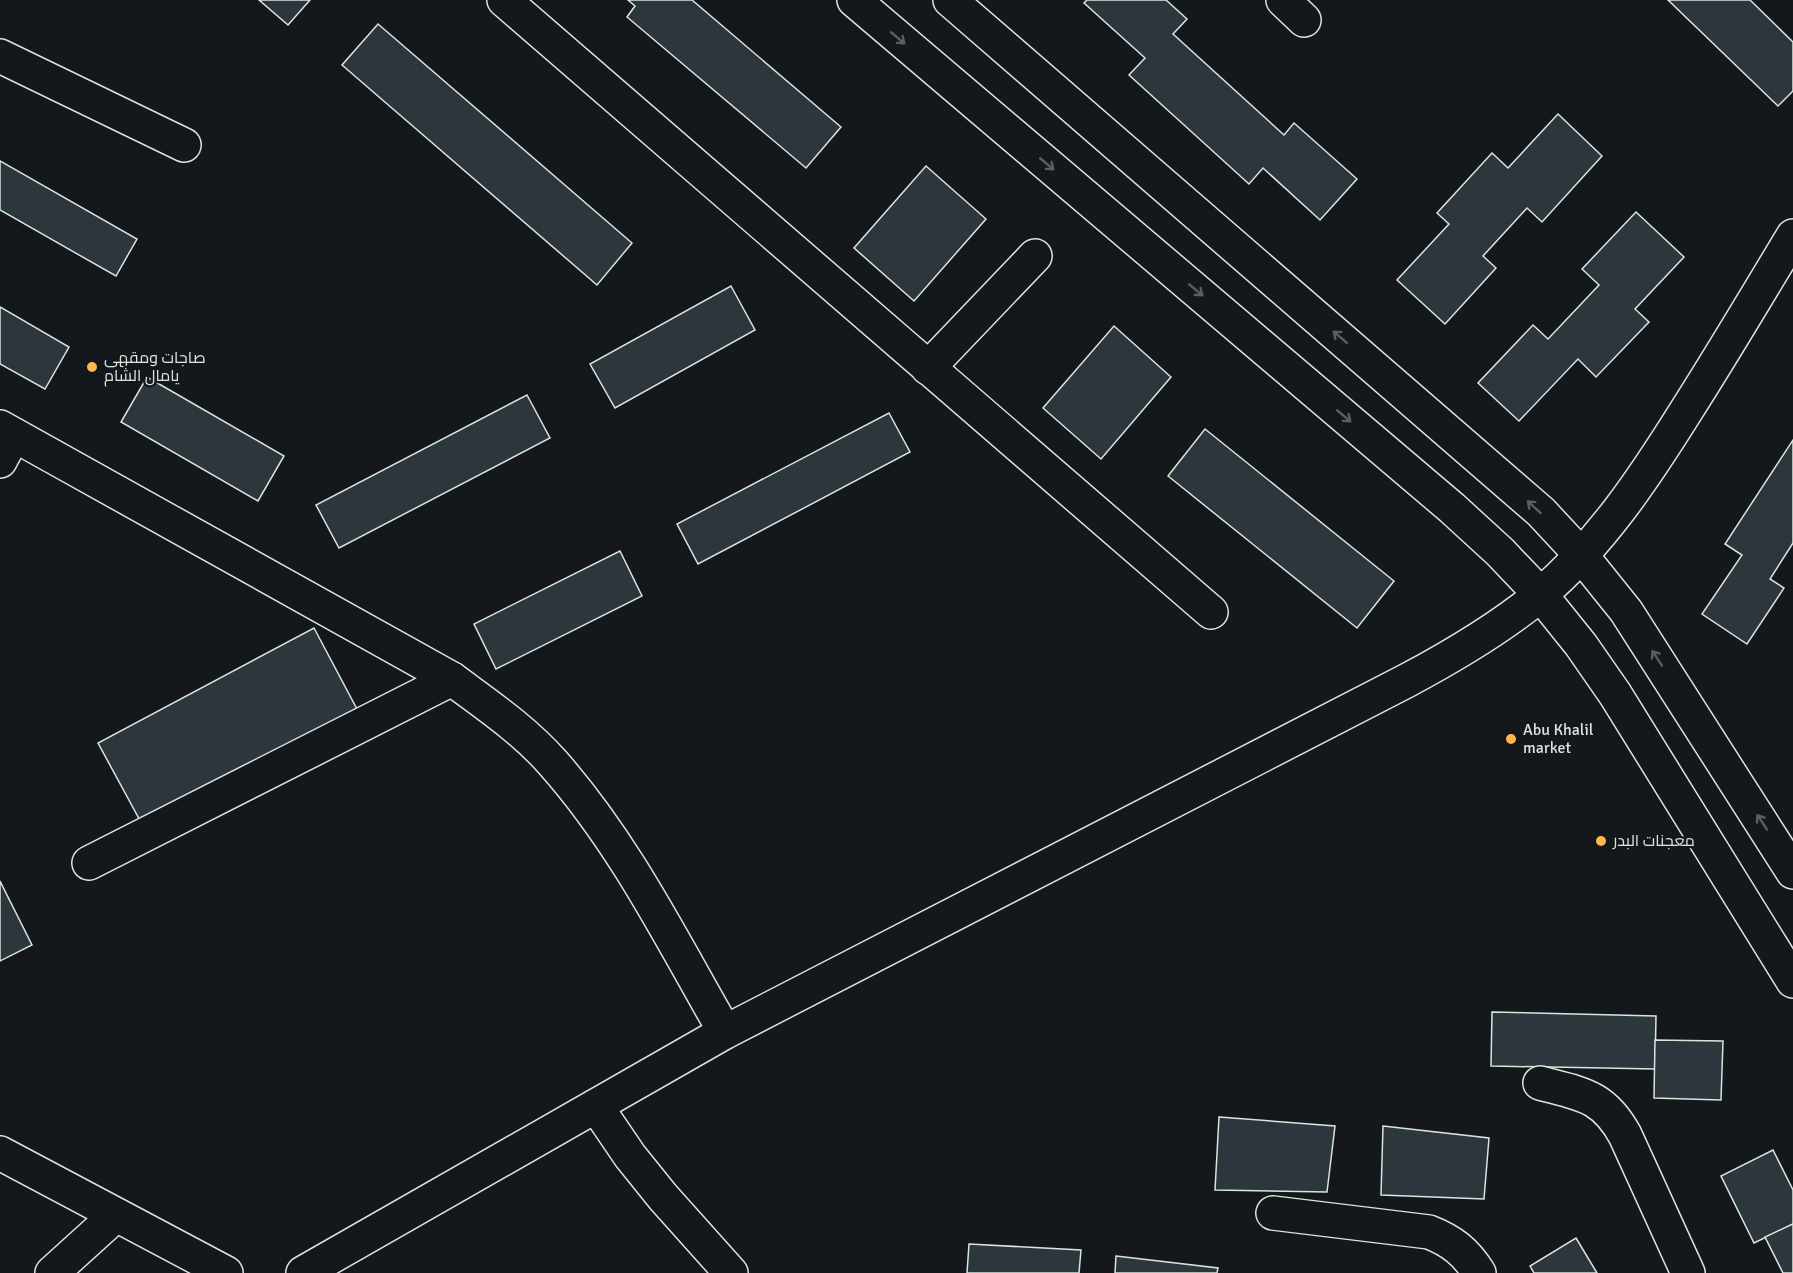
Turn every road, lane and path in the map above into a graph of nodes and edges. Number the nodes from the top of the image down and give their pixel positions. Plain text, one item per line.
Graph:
1 (504, 0) edge
2 (854, 0) edge
3 (950, 0) edge
4 (0, 56) edge
5 (184, 145) dead end
6 (1793, 236) edge
7 (1035, 256) dead end
8 (928, 368) junction
9 (5, 441) edge
10 (1581, 555) junction
11 (1540, 594) junction
12 (1211, 612) dead end
13 (452, 679) junction
14 (89, 863) dead end
15 (1793, 872) edge
16 (1793, 981) edge
17 (724, 1032) junction
18 (1540, 1083) dead end
19 (596, 1106) junction
20 (0, 1153) edge
21 (1273, 1213) dead end
22 (116, 1215) junction
23 (52, 1273) edge
24 (226, 1273) edge
25 (303, 1273) edge
26 (731, 1273) edge
27 (1479, 1273) edge
28 (1688, 1273) edge

1 - 8 street
2 -> 11 street
10 -> 3 street
4 - 5 street
6 - 10 street
7 - 8 street
8 - 12 street
9 - 13 street
10 - 11 street
15 -> 10 street
11 - 16 street
11 - 17 street
13 - 14 street
13 - 17 street
17 - 19 street
18 - 28 street
19 - 25 street
19 - 26 street
20 - 22 street
21 - 27 street
22 - 23 street
22 - 24 street

